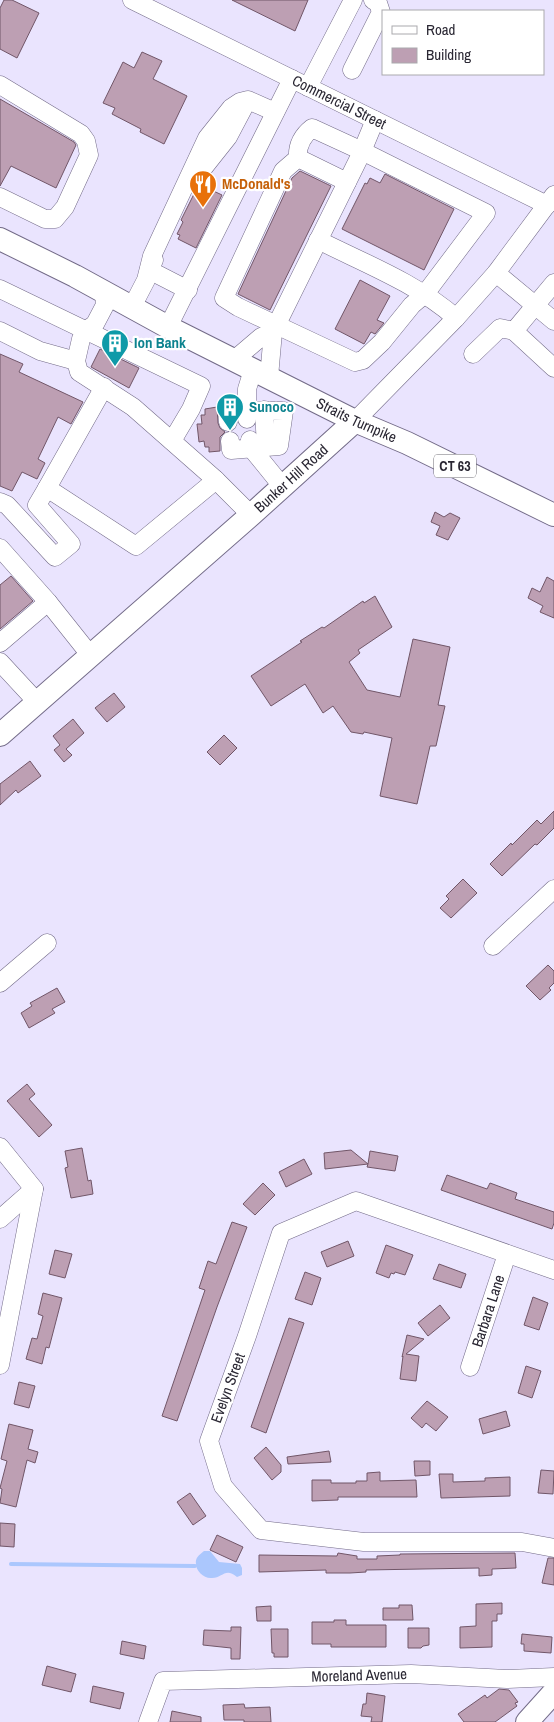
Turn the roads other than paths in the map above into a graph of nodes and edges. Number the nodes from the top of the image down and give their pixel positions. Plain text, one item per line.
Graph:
1 (132, 0) edge
2 (353, 0) edge
3 (373, 0) edge
4 (352, 70) dead end
5 (292, 79) junction
6 (0, 84) edge
7 (308, 87) junction
8 (275, 112) junction
9 (375, 120) junction
10 (362, 151) junction
11 (298, 158) junction
12 (347, 182) junction
13 (0, 197) edge
14 (550, 200) edge
15 (0, 239) edge
16 (318, 240) junction
17 (149, 270) junction
18 (496, 273) junction
19 (554, 283) edge
20 (0, 288) edge
21 (188, 290) junction
22 (104, 292) junction
23 (425, 294) junction
24 (535, 305) junction
25 (132, 308) junction
26 (456, 318) junction
27 (554, 321) edge
28 (168, 327) junction
29 (275, 328) junction
30 (0, 331) edge
31 (85, 331) junction
32 (514, 331) junction
33 (473, 354) dead end
34 (76, 361) junction
35 (554, 368) edge
36 (252, 369) junction
37 (104, 387) junction
38 (253, 413) junction
39 (355, 421) junction
40 (228, 422) dead end
41 (172, 441) junction
42 (230, 442) dead end
43 (256, 445) junction
44 (216, 480) junction
45 (282, 486) junction
46 (47, 488) junction
47 (0, 502) edge
48 (252, 515) junction
49 (554, 515) edge
50 (2, 553) edge
51 (48, 602) junction
52 (0, 643) edge
53 (91, 656) junction
54 (0, 662) edge
55 (37, 702) junction
56 (0, 735) edge
57 (554, 890) edge
58 (47, 943) dead end
59 (493, 946) dead end
60 (0, 984) edge
61 (0, 1146) edge
62 (34, 1189) junction
63 (0, 1220) edge
64 (507, 1254) junction
65 (554, 1270) edge
66 (0, 1365) edge
67 (470, 1367) dead end
68 (554, 1548) edge
69 (554, 1677) edge
70 (554, 1692) edge
71 (148, 1722) edge
72 (527, 1722) edge

1 - 5 street, Commercial Street
2 - 7 street
3 - 4 street
5 - 7 street, Commercial Street
5 - 8 street
6 - 13 street
7 - 9 street, Commercial Street
8 - 17 street
8 - 21 street
9 - 10 street
9 - 14 street, Commercial Street
10 - 11 street
10 - 12 street
10 - 23 street
11 - 12 street
11 - 29 street
12 - 16 street
14 - 18 street, Bunker Hill Road
15 - 22 main road, Straits Turnpike / CT 63
16 - 23 street
16 - 29 street
17 - 21 street
17 - 25 street
18 - 24 street
18 - 26 street, Bunker Hill Road
19 - 24 street
20 - 31 street
21 - 28 street
22 - 25 main road, Straits Turnpike / CT 63
22 - 31 street
23 - 26 street
23 - 29 street
24 - 27 street
24 - 32 street
25 - 28 main road, Straits Turnpike / CT 63
26 - 39 street, Bunker Hill Road
28 - 36 main road, Straits Turnpike / CT 63
29 - 36 street
29 - 36 street
30 - 34 street
31 - 34 street
31 - 41 street
32 - 33 street
32 - 35 street
34 - 37 street
36 - 38 street
36 - 39 main road, Straits Turnpike / CT 63
37 - 41 street
37 - 46 street
38 - 40 street
38 - 43 street
39 - 45 main road, Bunker Hill Road
39 - 49 main road, Straits Turnpike / CT 63
41 - 44 street
42 - 43 street
43 - 45 street
44 - 46 street
44 - 48 street
45 - 48 main road, Bunker Hill Road
46 - 47 street
48 - 53 main road, Bunker Hill Road
50 - 51 street
51 - 52 street
51 - 53 street
53 - 55 main road, Bunker Hill Road
54 - 55 street
55 - 56 main road, Bunker Hill Road
57 - 59 street
58 - 60 street
61 - 62 street
62 - 63 street
62 - 66 street
64 - 65 street, Evelyn Street
64 - 67 street, Barbara Lane
64 - 68 street, Evelyn Street
69 - 71 street, Moreland Avenue
70 - 72 main road

